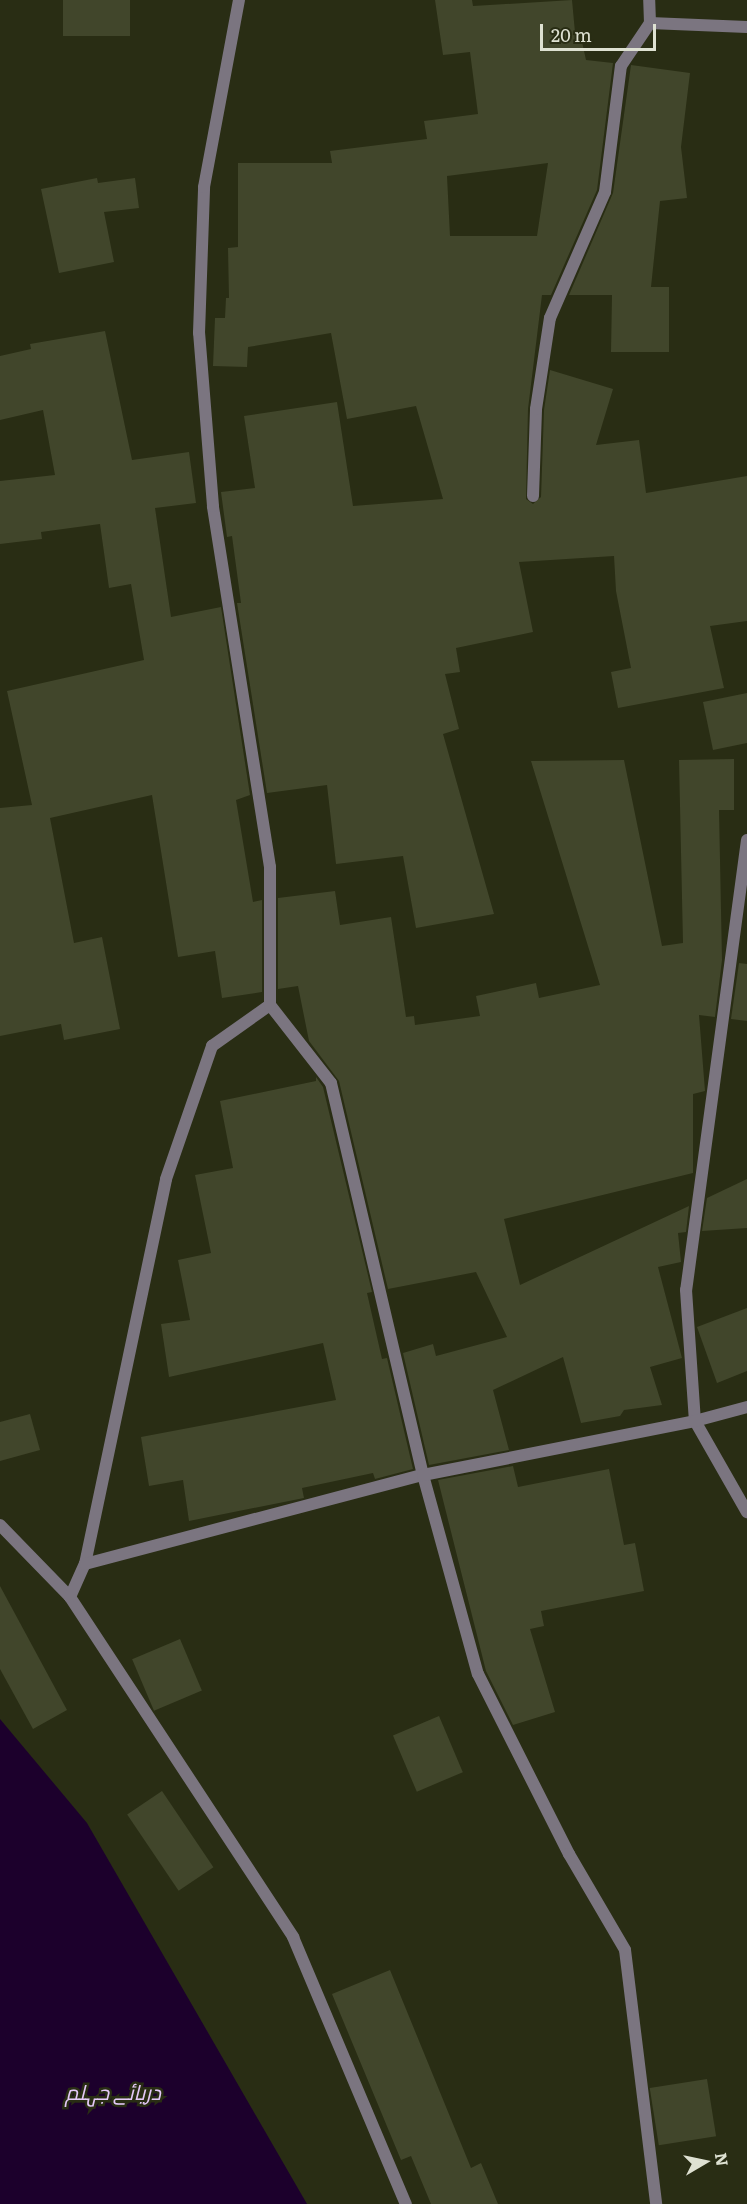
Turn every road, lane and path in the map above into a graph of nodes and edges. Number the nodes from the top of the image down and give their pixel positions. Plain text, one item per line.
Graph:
1 (239, 0) edge
2 (649, 0) edge
3 (650, 23) junction
4 (747, 27) edge
5 (532, 496) dead end
6 (747, 840) edge
7 (270, 1005) junction
8 (747, 1407) edge
9 (695, 1421) junction
10 (423, 1475) junction
11 (747, 1512) edge
12 (0, 1524) edge
13 (85, 1564) junction
14 (70, 1597) junction
15 (406, 2204) edge
16 (657, 2204) edge

1 - 7 street
2 - 3 street
3 - 4 street
3 - 5 street
6 - 9 street
7 - 10 street
7 - 13 street
8 - 9 street
9 - 10 street
9 - 11 street
10 - 13 street
10 - 16 street
12 - 14 street
13 - 14 street
14 - 15 street

